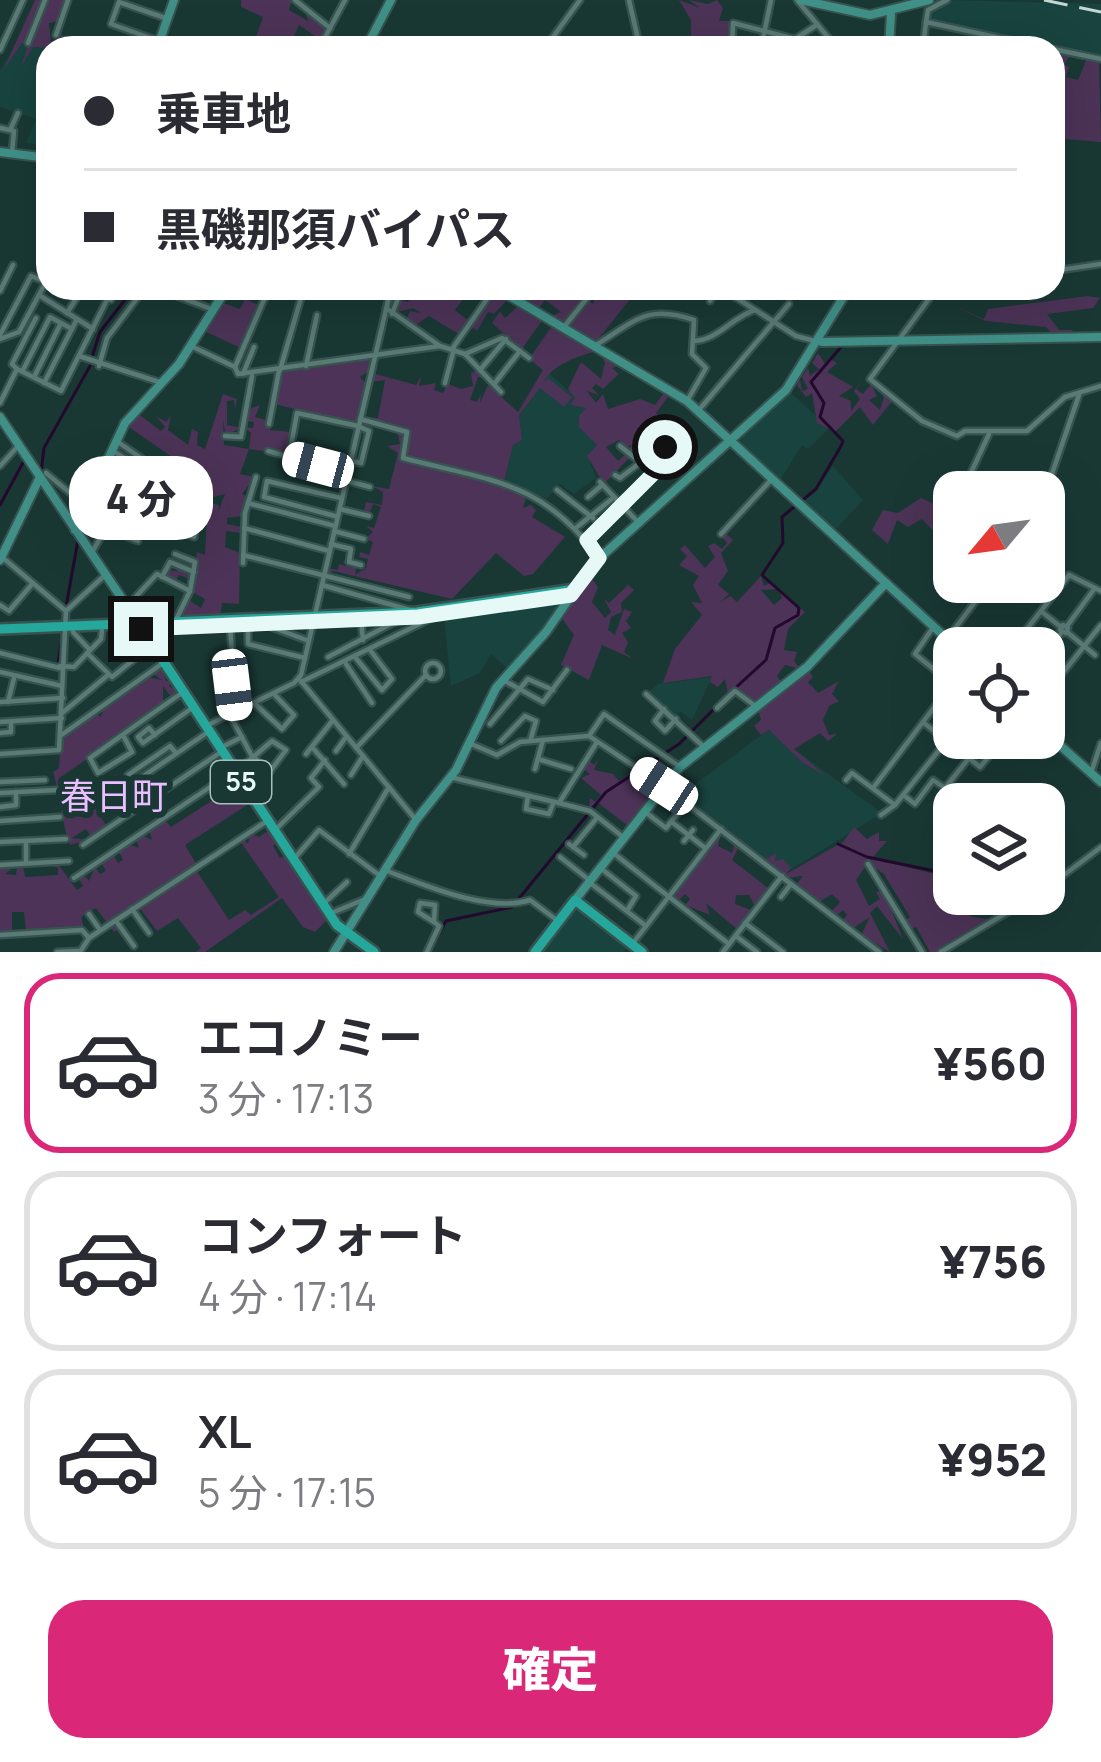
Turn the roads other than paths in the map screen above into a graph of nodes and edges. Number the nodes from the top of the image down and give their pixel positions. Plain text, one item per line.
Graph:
1 (23, 0) edge
2 (45, 0) edge
3 (68, 0) edge
4 (174, 0) edge
5 (295, 0) edge
6 (345, 0) edge
7 (391, 0) edge
8 (580, 0) edge
9 (629, 0) edge
10 (771, 0) edge
11 (799, 0) edge
12 (929, 0) edge
13 (947, 0) edge
14 (116, 1) edge
15 (891, 14) junction
16 (168, 19) junction
17 (926, 22) junction
18 (815, 26) junction
19 (330, 28) junction
20 (761, 30) junction
21 (56, 35) dead end
22 (138, 36) edge
23 (162, 36) edge
24 (326, 36) edge
25 (372, 36) edge
26 (554, 36) edge
27 (637, 36) edge
28 (733, 36) edge
29 (761, 36) edge
30 (784, 36) edge
31 (800, 36) edge
32 (825, 36) edge
33 (890, 36) edge
34 (924, 36) edge
35 (991, 36) edge
36 (28, 43) dead end
37 (0, 50) edge
38 (1065, 52) edge
39 (1101, 59) edge
40 (18, 113) dead end
41 (0, 128) edge
42 (10, 130) junction
43 (0, 152) edge
44 (12, 153) junction
45 (36, 156) edge
46 (1101, 264) edge
47 (14, 265) dead end
48 (1065, 269) edge
49 (36, 276) edge
50 (0, 291) edge
51 (36, 300) edge
52 (47, 300) edge
53 (76, 300) edge
54 (111, 300) edge
55 (136, 300) edge
56 (191, 300) edge
57 (220, 300) edge
58 (263, 300) edge
59 (301, 300) edge
60 (388, 300) edge
61 (397, 300) edge
62 (487, 300) edge
63 (516, 300) edge
64 (586, 300) edge
65 (739, 300) edge
66 (843, 300) edge
67 (928, 300) edge
68 (790, 304) dead end
69 (386, 308) junction
70 (214, 310) junction
71 (755, 310) junction
72 (68, 313) junction
73 (392, 314) junction
74 (317, 315) dead end
75 (36, 318) dead end
76 (77, 319) junction
77 (774, 322) junction
78 (62, 323) junction
79 (564, 327) junction
80 (72, 329) junction
81 (93, 329) junction
82 (0, 337) edge
83 (1101, 338) edge
84 (506, 339) junction
85 (694, 341) junction
86 (897, 341) junction
87 (821, 342) junction
88 (596, 345) junction
89 (191, 346) junction
90 (440, 346) junction
91 (254, 347) dead end
92 (453, 349) junction
93 (520, 351) junction
94 (465, 354) junction
95 (79, 356) junction
96 (375, 356) junction
97 (529, 358) dead end
98 (719, 364) dead end
99 (99, 366) junction
100 (235, 367) junction
101 (306, 367) junction
102 (20, 370) junction
103 (480, 370) junction
104 (280, 371) junction
105 (248, 374) junction
106 (731, 374) junction
107 (33, 377) junction
108 (44, 383) junction
109 (162, 383) junction
110 (445, 383) dead end
111 (494, 384) junction
112 (1101, 386) edge
113 (501, 392) dead end
114 (1080, 392) junction
115 (687, 401) junction
116 (0, 403) edge
117 (698, 412) junction
118 (229, 416) dead end
119 (243, 418) junction
120 (1, 422) edge
121 (269, 424) dead end
122 (359, 424) junction
123 (648, 428) dead end
124 (989, 434) junction
125 (225, 436) dead end
126 (16, 441) junction
127 (729, 442) junction
128 (0, 445) edge
129 (114, 445) junction
130 (620, 446) dead end
131 (268, 452) dead end
132 (312, 454) dead end
133 (289, 457) junction
134 (662, 459) junction
135 (350, 462) junction
136 (640, 462) junction
137 (0, 466) edge
138 (104, 467) junction
139 (301, 470) dead end
140 (972, 471) edge
141 (1053, 471) edge
142 (43, 475) junction
143 (615, 475) dead end
144 (256, 478) dead end
145 (346, 478) junction
146 (771, 479) junction
147 (199, 481) dead end
148 (128, 483) dead end
149 (171, 483) dead end
150 (370, 487) dead end
151 (557, 490) dead end
152 (92, 495) junction
153 (146, 496) junction
154 (588, 497) dead end
155 (341, 498) junction
156 (613, 498) junction
157 (248, 503) junction
158 (84, 505) junction
159 (623, 507) junction
160 (74, 510) dead end
161 (338, 512) junction
162 (134, 513) junction
163 (369, 516) dead end
164 (593, 518) junction
165 (638, 522) junction
166 (577, 527) junction
167 (244, 528) junction
168 (87, 529) dead end
169 (334, 529) junction
170 (75, 530) junction
171 (721, 534) dead end
172 (102, 535) junction
173 (364, 539) dead end
174 (587, 540) junction
175 (330, 548) junction
176 (91, 554) junction
177 (175, 554) dead end
178 (1, 558) edge
179 (597, 560) junction
180 (361, 565) dead end
181 (194, 572) junction
182 (105, 575) junction
183 (324, 576) junction
184 (162, 577) junction
185 (33, 583) junction
186 (886, 583) junction
187 (322, 585) junction
188 (1098, 590) edge
189 (190, 591) junction
190 (573, 592) junction
191 (395, 593) junction
192 (409, 597) dead end
193 (393, 603) junction
194 (974, 603) edge
195 (0, 605) edge
196 (127, 607) junction
197 (66, 611) junction
198 (1041, 611) junction
199 (417, 612) junction
200 (438, 615) junction
201 (402, 618) junction
202 (314, 620) junction
203 (361, 620) junction
204 (175, 622) junction
205 (263, 624) junction
206 (230, 625) junction
207 (248, 625) junction
208 (1101, 625) edge
209 (140, 626) junction
210 (933, 627) joint
211 (956, 627) edge
212 (1028, 627) edge
213 (1061, 627) edge
214 (1065, 628) edge
215 (67, 630) junction
216 (1065, 630) edge
217 (102, 631) junction
218 (0, 632) edge
219 (363, 640) junction
220 (309, 641) junction
221 (152, 645) junction
222 (1086, 647) junction
223 (370, 650) junction
224 (89, 652) junction
225 (338, 652) junction
226 (0, 653) edge
227 (1095, 655) dead end
228 (328, 657) dead end
229 (355, 657) junction
230 (305, 658) junction
231 (344, 662) junction
232 (163, 663) junction
233 (60, 667) junction
234 (933, 667) edge
235 (567, 670) dead end
236 (1065, 672) edge
237 (0, 673) edge
238 (108, 675) junction
239 (426, 675) dead end
240 (15, 676) junction
241 (300, 680) junction
242 (503, 680) junction
243 (62, 686) junction
244 (553, 690) junction
245 (518, 691) junction
246 (182, 693) junction
247 (274, 694) junction
248 (646, 694) dead end
249 (63, 698) junction
250 (4, 702) edge
251 (372, 703) dead end
252 (255, 704) junction
253 (485, 704) junction
254 (756, 706) junction
255 (192, 708) junction
256 (717, 708) dead end
257 (664, 709) junction
258 (933, 709) edge
259 (233, 714) junction
260 (498, 715) junction
261 (62, 716) junction
262 (676, 719) junction
263 (333, 720) junction
264 (0, 722) edge
265 (11, 722) junction
266 (923, 722) junction
267 (490, 724) dead end
268 (206, 729) junction
269 (933, 729) edge
270 (0, 733) edge
271 (123, 734) junction
272 (155, 735) dead end
273 (60, 736) junction
274 (589, 736) junction
275 (242, 737) junction
276 (346, 737) junction
277 (544, 738) junction
278 (530, 741) junction
279 (597, 742) junction
280 (469, 743) junction
281 (1101, 743) edge
282 (515, 744) junction
283 (704, 747) junction
284 (356, 748) junction
285 (220, 750) junction
286 (1065, 750) edge
287 (336, 752) dead end
288 (0, 754) edge
289 (363, 756) junction
290 (933, 758) edge
291 (255, 759) junction
292 (538, 759) junction
293 (968, 759) edge
294 (325, 760) junction
295 (680, 767) junction
296 (535, 769) dead end
297 (571, 769) dead end
298 (234, 772) junction
299 (922, 772) junction
300 (1091, 773) junction
301 (351, 775) dead end
302 (338, 776) junction
303 (451, 778) junction
304 (45, 780) dead end
305 (846, 780) dead end
306 (932, 781) junction
307 (0, 782) edge
308 (1101, 782) edge
309 (332, 784) dead end
310 (344, 784) dead end
311 (129, 785) dead end
312 (664, 786) junction
313 (389, 787) junction
314 (873, 788) junction
315 (57, 790) dead end
316 (16, 792) junction
317 (0, 793) edge
318 (904, 795) junction
319 (528, 796) junction
320 (556, 802) junction
321 (686, 803) junction
322 (915, 804) junction
323 (896, 805) junction
324 (0, 807) edge
325 (644, 812) junction
326 (908, 814) dead end
327 (597, 817) junction
328 (60, 818) dead end
329 (416, 820) junction
330 (0, 821) edge
331 (267, 821) junction
332 (895, 821) dead end
333 (672, 822) junction
334 (721, 829) junction
335 (274, 832) junction
336 (623, 837) junction
337 (66, 839) dead end
338 (26, 841) junction
339 (0, 842) edge
340 (82, 845) dead end
341 (1101, 847) edge
342 (705, 848) junction
343 (612, 852) junction
344 (349, 854) junction
345 (584, 855) dead end
346 (560, 857) dead end
347 (293, 860) junction
348 (69, 861) dead end
349 (26, 863) junction
350 (0, 865) edge
351 (600, 867) junction
352 (1065, 874) edge
353 (385, 875) junction
354 (782, 876) junction
355 (860, 876) dead end
356 (74, 878) dead end
357 (590, 881) junction
358 (347, 882) dead end
359 (791, 884) junction
360 (882, 886) junction
361 (870, 893) dead end
362 (669, 896) junction
363 (781, 897) dead end
364 (575, 900) junction
365 (369, 902) junction
366 (132, 909) junction
367 (326, 910) junction
368 (626, 910) junction
369 (89, 914) dead end
370 (1003, 915) edge
371 (115, 921) junction
372 (558, 921) junction
373 (434, 922) dead end
374 (746, 923) junction
375 (646, 926) junction
376 (100, 931) junction
377 (148, 933) dead end
378 (344, 933) junction
379 (0, 935) edge
380 (736, 936) junction
381 (89, 938) junction
382 (729, 944) junction
383 (134, 946) dead end
384 (630, 947) edge
385 (870, 949) edge
386 (80, 951) edge
387 (57, 952) edge
388 (334, 952) edge
389 (374, 952) edge
390 (427, 952) edge
391 (535, 952) edge
392 (642, 952) edge
393 (723, 952) edge
394 (757, 952) edge
395 (783, 952) edge
396 (879, 952) edge
397 (922, 952) edge
398 (941, 952) edge

1 - 37 street
2 - 36 street
3 - 21 street
4 - 16 street
5 - 19 street
6 - 19 street
7 - 25 street
8 - 26 street
9 - 27 street
10 - 20 street
11 - 15 street
11 - 18 street
12 - 15 street
13 - 17 street
14 - 16 street
14 - 22 street
15 - 33 street
16 - 23 street
17 - 34 street
17 - 35 street
18 - 31 street
18 - 32 street
19 - 24 street
20 - 28 street
20 - 29 street
20 - 30 street
38 - 39 street
40 - 42 street
41 - 42 street
42 - 44 street
43 - 44 street
44 - 45 street
46 - 48 street
47 - 50 street
49 - 82 street
51 - 82 street
52 - 72 street
53 - 72 street
54 - 81 street
55 - 99 street
56 - 70 street
57 - 70 street
58 - 100 street
59 - 104 street
60 - 69 street
61 - 73 street
62 - 92 street
63 - 79 street
64 - 79 street
65 - 71 street
66 - 87 street
67 - 86 street
68 - 77 street
69 - 73 street
69 - 96 street
70 - 89 street
71 - 77 street
71 - 85 street
72 - 76 street
73 - 90 street
74 - 101 street
75 - 102 street
76 - 80 street
76 - 81 street
77 - 87 street
77 - 106 street
78 - 80 street
78 - 102 street
78 - 107 street
79 - 88 street
80 - 108 street
81 - 95 street
83 - 86 street
84 - 93 street
84 - 94 street
84 - 103 street
85 - 88 street
85 - 115 street
86 - 87 street
86 - 124 street
87 - 127 street
88 - 115 street
89 - 100 street
89 - 109 street
90 - 92 street
90 - 96 street
91 - 105 street
92 - 94 street
92 - 110 street
93 - 97 street
93 - 111 street
94 - 103 street
95 - 99 street
95 - 108 street
96 - 101 street
96 - 122 street
98 - 106 street
99 - 109 street
100 - 105 street
101 - 104 street
102 - 107 street
102 - 116 street
103 - 111 street
104 - 105 street
104 - 121 street
105 - 119 street
106 - 117 street
107 - 108 street
109 - 129 street
111 - 113 street
112 - 114 street
114 - 124 street
114 - 141 street
115 - 117 street
117 - 127 street
118 - 119 street
119 - 125 street
120 - 126 street
122 - 133 street
122 - 135 street
122 - 166 street
123 - 134 street
124 - 140 street
126 - 128 street
126 - 137 street
126 - 142 street
127 - 146 street
127 - 165 street
129 - 138 street
129 - 153 street
130 - 136 street
131 - 133 street
132 - 135 street
133 - 145 street
134 - 136 street
134 - 159 street
135 - 145 street
136 - 143 street
138 - 148 street
138 - 152 street
139 - 145 street
142 - 158 street
142 - 170 street
142 - 178 street
144 - 157 street
145 - 150 street
145 - 155 street
146 - 171 street
146 - 186 street
147 - 162 street
149 - 153 street
151 - 164 street
152 - 158 street
152 - 162 street
153 - 162 street
154 - 156 street
155 - 161 street
155 - 161 street
156 - 159 street
156 - 164 street
157 - 167 street
157 - 169 street
158 - 160 street
158 - 170 street
158 - 172 street
159 - 165 street
159 - 174 street
161 - 163 street
161 - 169 street
164 - 166 street
165 - 179 street
166 - 174 street
167 - 175 street
167 - 183 street
168 - 172 street
169 - 173 street
169 - 175 street
170 - 176 street
172 - 176 street
174 - 179 street
175 - 180 street
175 - 183 street
176 - 182 street
177 - 181 street
178 - 185 street
179 - 190 street
181 - 184 street
181 - 189 street
182 - 196 street
182 - 197 street
183 - 187 street
183 - 191 street
184 - 189 street
184 - 196 street
185 - 195 street
185 - 197 street
186 - 210 street
186 - 254 street
187 - 193 street
187 - 202 street
188 - 198 street
188 - 214 street
189 - 204 street
190 - 199 main road
190 - 200 main road
190 - 242 street
191 - 192 street
191 - 193 street
193 - 199 street
194 - 211 street
196 - 209 street
197 - 215 street
198 - 212 street
198 - 213 street
199 - 202 main road
200 - 201 main road
200 - 223 street
201 - 203 main road
201 - 219 street
202 - 203 main road
202 - 204 main road
202 - 205 main road
202 - 220 street
203 - 219 street
204 - 209 main road
205 - 207 main road
205 - 220 street
206 - 207 main road
206 - 209 main road
206 - 259 street
207 - 230 street
208 - 222 street
209 - 215 main road
209 - 217 main road
209 - 221 main road, 55
210 - 234 street
215 - 217 main road
215 - 218 main road
215 - 224 street
215 - 233 street
216 - 222 street
217 - 224 street
219 - 225 street
220 - 230 street
221 - 232 main road, 55
221 - 238 street
222 - 227 street
222 - 236 street
223 - 229 street
223 - 229 street
224 - 233 street
224 - 238 street
225 - 228 street
225 - 231 street
226 - 233 street
229 - 231 street
230 - 241 street
231 - 241 street
231 - 251 street
232 - 246 main road, 55
232 - 273 street
233 - 243 street
235 - 244 street
237 - 240 street
238 - 261 street
239 - 284 street
240 - 243 street
240 - 250 street
241 - 247 street
241 - 263 street
242 - 245 street
242 - 253 street
243 - 249 street
244 - 245 street
244 - 245 street
245 - 260 street
246 - 255 main road, 55
246 - 271 street
247 - 252 street
247 - 252 street
248 - 257 street
249 - 250 street
249 - 261 street
252 - 259 street
253 - 260 street
253 - 280 street
254 - 256 street
254 - 283 street
255 - 268 main road, 55
255 - 272 street
257 - 262 street
257 - 262 street
258 - 266 street
259 - 268 street
259 - 275 street
260 - 267 street
261 - 265 street
261 - 273 street
262 - 283 street
263 - 276 street
263 - 294 street
264 - 265 street
265 - 270 street
266 - 269 street
266 - 314 street
268 - 285 main road, 55
268 - 311 street
271 - 271 street
273 - 288 street
274 - 277 street
274 - 279 street
274 - 295 street
275 - 285 street
275 - 291 street
276 - 284 street
276 - 287 street
277 - 278 street
277 - 292 street
278 - 282 street
278 - 282 street
279 - 312 street
279 - 320 street
280 - 282 street
280 - 303 street
281 - 300 street
283 - 295 street
284 - 289 street
285 - 298 main road, 55
285 - 340 street
286 - 300 street
289 - 301 street
289 - 313 street
290 - 299 street
291 - 291 street
291 - 298 street
292 - 296 street
292 - 297 street
293 - 306 street
294 - 302 street
294 - 335 street
295 - 312 street
298 - 331 main road, 55
298 - 356 street
299 - 306 street
299 - 318 street
300 - 308 street
302 - 309 street
302 - 310 street
303 - 319 street
303 - 329 street
304 - 307 street
305 - 314 street
306 - 322 street
312 - 321 street
312 - 325 street
313 - 329 street
313 - 344 street
314 - 323 street
315 - 316 street
316 - 317 street
316 - 324 street
318 - 322 street
318 - 323 street
319 - 320 street
319 - 320 street
320 - 327 street
321 - 333 street
321 - 334 street
322 - 326 street
323 - 332 street
325 - 333 street
325 - 336 street
327 - 336 street
327 - 345 street
328 - 330 street
329 - 353 street
331 - 335 main road, 55
331 - 366 street
333 - 342 street
334 - 342 street
334 - 354 street
335 - 347 main road, 55
336 - 343 street
337 - 338 street
338 - 339 street
338 - 349 street
341 - 352 street
342 - 362 street
343 - 351 street
343 - 362 street
344 - 347 street
344 - 353 street
346 - 357 street
347 - 367 main road, 55
348 - 349 street
349 - 350 street
351 - 357 street
351 - 368 street
353 - 365 street
353 - 372 street
354 - 359 street
354 - 374 street
355 - 360 street
357 - 364 street
357 - 368 street
358 - 367 street
359 - 363 street
359 - 385 street
360 - 361 street
360 - 397 street
362 - 375 street
362 - 382 street
364 - 372 main road
364 - 384 main road
365 - 367 street
365 - 378 street
366 - 371 street
366 - 377 street
367 - 378 main road, 55
368 - 375 street
369 - 376 street
370 - 398 street
371 - 376 street
371 - 383 street
372 - 391 main road
373 - 390 street
374 - 380 street
374 - 395 street
375 - 384 street
376 - 381 street
378 - 388 street
378 - 389 main road, 55
379 - 381 street
380 - 382 street
380 - 394 street
381 - 386 street
382 - 393 street
384 - 392 main road
385 - 396 street
386 - 387 street

